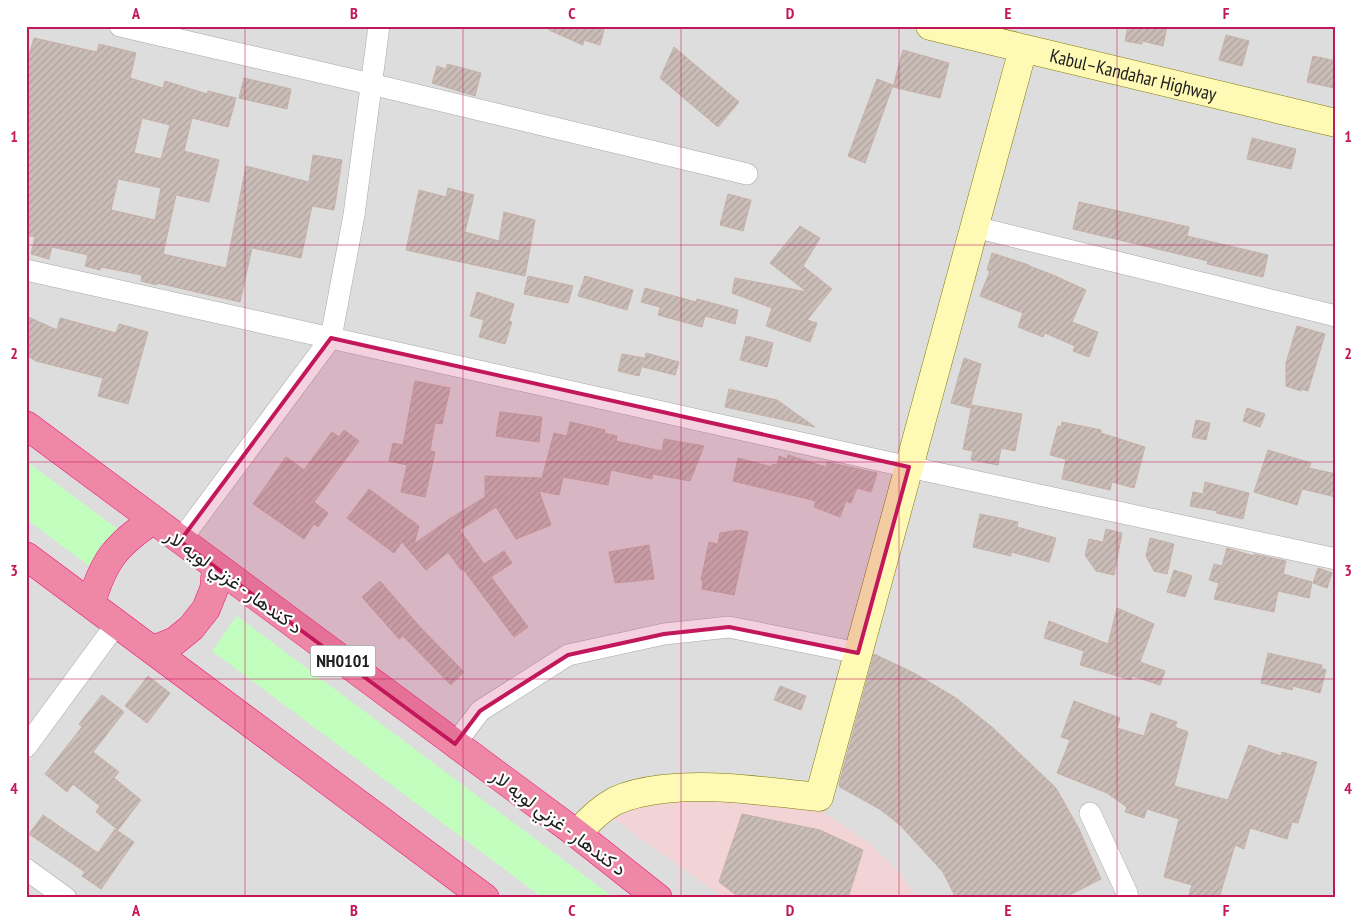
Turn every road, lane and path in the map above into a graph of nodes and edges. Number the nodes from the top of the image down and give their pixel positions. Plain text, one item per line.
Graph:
1 (120, 26) edge
2 (379, 26) edge
3 (930, 26) edge
4 (1023, 49) junction
5 (371, 84) junction
6 (1336, 123) edge
7 (747, 174) dead end
8 (975, 227) junction
9 (26, 270) edge
10 (1336, 316) edge
11 (331, 338) junction
12 (26, 425) edge
13 (909, 467) junction
14 (153, 520) junction
15 (180, 541) junction
16 (26, 556) edge
17 (1336, 559) edge
18 (216, 567) junction
19 (91, 604) junction
20 (117, 623) junction
21 (153, 650) junction
22 (858, 653) junction
23 (455, 744) junction
24 (26, 747) edge
25 (1090, 813) dead end
26 (577, 834) junction
27 (26, 869) edge
28 (1130, 896) edge
29 (66, 898) edge
30 (485, 898) edge
31 (658, 898) edge

1 - 5 street
2 - 5 street
3 - 4 street, Kabul–Kandahar Highway
4 - 6 street, Kabul–Kandahar Highway
4 - 8 street
5 - 7 street
5 - 11 street
8 - 10 street
8 - 13 street
9 - 11 street
11 - 13 street
11 - 15 street
12 - 14 highway, د کندهار - غزني لويه لار / NH0101
13 - 17 street
13 - 22 street
14 - 15 highway, د کندهار - غزني لويه لار / NH0101
14 - 19 highway
15 - 18 highway, د کندهار - غزني لويه لار / NH0101
16 - 19 highway
18 - 21 highway
18 - 23 highway, د کندهار - غزني لويه لار / NH0101
19 - 20 highway
20 - 21 highway
20 - 24 street
21 - 30 highway
22 - 23 street
22 - 26 street
23 - 26 highway, د کندهار - غزني لويه لار / NH0101
25 - 28 street
26 - 31 highway, د کندهار - غزني لويه لار / NH0101
27 - 29 street

